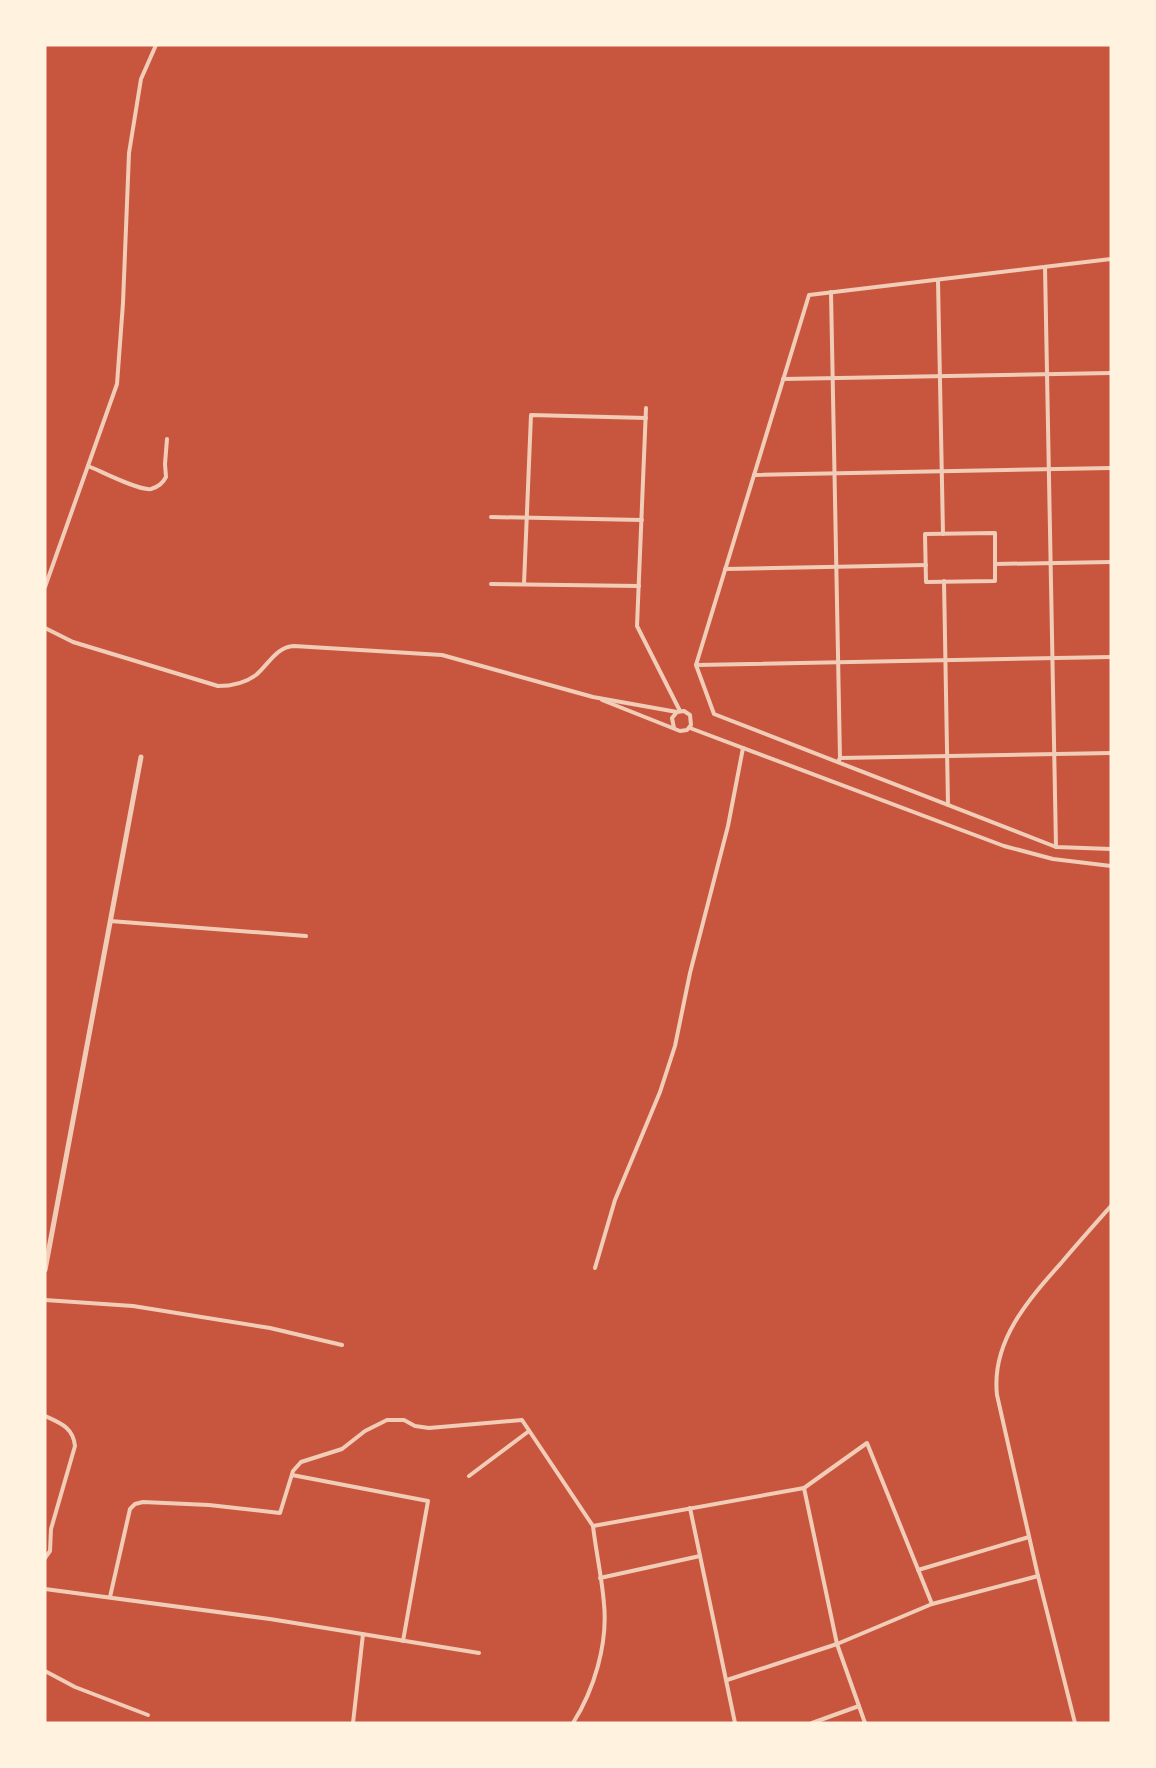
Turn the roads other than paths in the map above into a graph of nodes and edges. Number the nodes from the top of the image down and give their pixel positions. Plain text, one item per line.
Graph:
1 (156, 45) edge
2 (1111, 259) edge
3 (1045, 267) junction
4 (938, 280) junction
5 (831, 292) junction
6 (1111, 373) edge
7 (1047, 374) junction
8 (940, 376) junction
9 (832, 378) junction
10 (783, 379) junction
11 (646, 408) dead end
12 (646, 418) junction
13 (167, 440) dead end
14 (88, 466) junction
15 (1111, 468) edge
16 (1049, 470) junction
17 (941, 471) junction
18 (834, 473) junction
19 (754, 475) junction
20 (491, 517) dead end
21 (526, 518) junction
22 (642, 520) junction
23 (943, 534) junction
24 (1111, 562) edge
25 (1050, 563) junction
26 (995, 564) junction
27 (926, 565) junction
28 (836, 567) junction
29 (725, 569) junction
30 (944, 581) junction
31 (490, 584) dead end
32 (524, 584) junction
33 (639, 586) junction
34 (45, 587) edge
35 (45, 628) edge
36 (1111, 657) edge
37 (1052, 658) junction
38 (945, 660) junction
39 (838, 662) junction
40 (696, 665) junction
41 (593, 697) junction
42 (678, 712) junction
43 (674, 728) junction
44 (690, 728) junction
45 (743, 748) junction
46 (1111, 753) edge
47 (1054, 754) junction
48 (947, 756) junction
49 (141, 757) dead end
50 (839, 760) junction
51 (948, 805) junction
52 (1056, 847) junction
53 (1111, 849) edge
54 (1111, 866) edge
55 (110, 921) junction
56 (306, 936) dead end
57 (1111, 1206) edge
58 (596, 1268) dead end
59 (45, 1270) edge
60 (45, 1300) edge
61 (342, 1345) dead end
62 (45, 1416) edge
63 (530, 1431) junction
64 (292, 1475) junction
65 (469, 1476) dead end
66 (804, 1488) junction
67 (690, 1508) junction
68 (593, 1526) junction
69 (1029, 1537) junction
70 (700, 1556) junction
71 (45, 1557) edge
72 (918, 1570) junction
73 (1038, 1576) junction
74 (600, 1578) junction
75 (45, 1588) edge
76 (110, 1597) junction
77 (932, 1605) junction
78 (363, 1634) junction
79 (403, 1641) junction
80 (837, 1644) junction
81 (479, 1653) dead end
82 (45, 1671) edge
83 (727, 1680) junction
84 (859, 1706) junction
85 (148, 1715) dead end
86 (353, 1723) edge
87 (573, 1723) edge
88 (735, 1723) edge
89 (812, 1723) edge
90 (865, 1723) edge
91 (1075, 1723) edge

1 - 14 street
2 - 3 street
3 - 4 street
3 - 7 street
4 - 5 street
4 - 8 street
5 - 9 street
5 - 10 street
6 - 7 street
7 - 8 street
7 - 16 street
8 - 9 street
8 - 17 street
9 - 10 street
9 - 18 street
10 - 19 street
11 - 12 street
12 - 21 street
12 - 22 street
13 - 14 street
14 - 34 street
15 - 16 street
16 - 17 street
16 - 25 street
17 - 18 street
17 - 23 street
18 - 19 street
18 - 28 street
19 - 29 street
20 - 21 street
21 - 22 street
21 - 32 street
22 - 33 street
23 - 26 street
23 - 27 street
24 - 25 street
25 - 26 street
25 - 37 street
26 - 30 street
27 - 28 street
27 - 30 street
28 - 29 street
28 - 39 street
29 - 40 street
30 - 38 street
31 - 32 street
32 - 33 street
33 - 42 street
35 - 41 street
36 - 37 street
37 - 38 street
37 - 47 street
38 - 39 street
38 - 48 street
39 - 40 street
39 - 50 street
40 - 50 street
41 - 42 street
41 - 43 street
42 - 43 street
42 - 44 street
43 - 44 street
44 - 45 street
45 - 54 street
45 - 58 street
46 - 47 street
47 - 48 street
47 - 52 street
48 - 50 street
48 - 51 street
49 - 55 street
50 - 51 street
51 - 52 street
52 - 53 street
55 - 56 street
55 - 59 street
57 - 69 street
60 - 61 street
62 - 71 street
63 - 64 street
63 - 65 street
63 - 68 street
64 - 76 street
64 - 79 street
66 - 67 street
66 - 72 street
66 - 80 street
67 - 68 street
67 - 70 street
68 - 74 street
69 - 72 street
69 - 73 street
70 - 74 street
70 - 83 street
72 - 77 street
73 - 77 street
73 - 91 street
74 - 87 street
75 - 76 street
76 - 78 street
77 - 80 street
78 - 79 street
78 - 86 street
79 - 81 street
80 - 83 street
80 - 84 street
82 - 85 street
83 - 88 street
84 - 89 street
84 - 90 street

